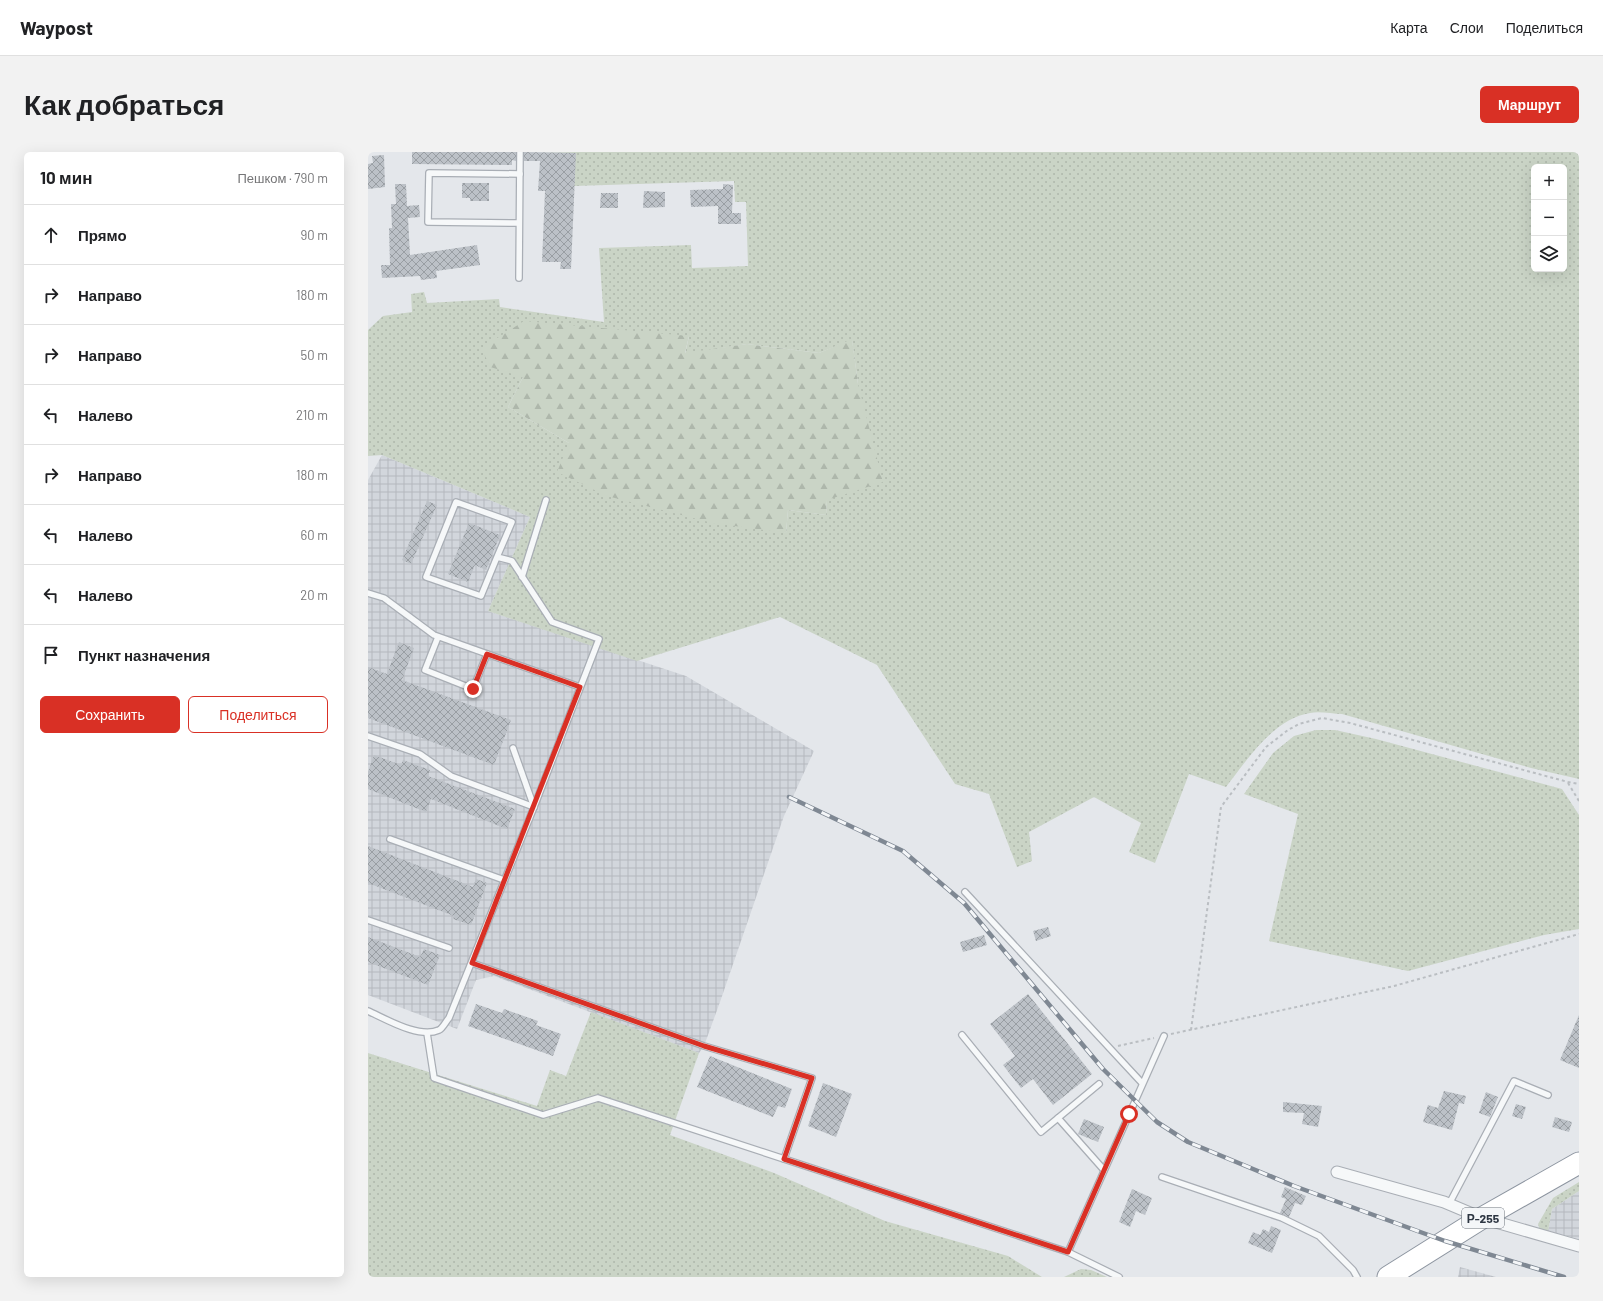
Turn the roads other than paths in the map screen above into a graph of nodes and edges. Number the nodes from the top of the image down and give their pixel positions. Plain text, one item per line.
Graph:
1 (520, 152) edge
2 (520, 174) junction
3 (519, 223) junction
4 (518, 278) dead end
5 (546, 500) dead end
6 (497, 557) junction
7 (522, 577) junction
8 (368, 593) edge
9 (438, 637) junction
10 (487, 654) junction
11 (580, 687) junction
12 (368, 736) edge
13 (513, 748) dead end
14 (534, 807) junction
15 (390, 839) dead end
16 (504, 880) junction
17 (965, 892) dead end
18 (368, 920) edge
19 (449, 948) dead end
20 (472, 963) junction
21 (368, 1011) edge
22 (427, 1033) junction
23 (962, 1036) dead end
24 (1164, 1036) road end
25 (1142, 1083) junction
26 (1098, 1084) dead end
27 (1548, 1095) dead end
28 (1058, 1118) junction
29 (784, 1159) junction
30 (1579, 1163) edge
31 (1104, 1170) junction
32 (1337, 1172) dead end
33 (1162, 1177) dead end
34 (1449, 1204) junction
35 (1482, 1218) junction
36 (1579, 1246) edge
37 (1068, 1252) junction
38 (1119, 1277) edge
39 (1357, 1277) edge
40 (1388, 1277) edge

1 - 2 lane
2 - 3 lane
2 - 3 lane
3 - 4 lane
5 - 7 lane
6 - 6 lane
6 - 7 lane
7 - 11 lane
8 - 9 lane
9 - 10 lane
9 - 10 lane
10 - 11 lane
11 - 14 lane
12 - 14 lane
13 - 14 lane
14 - 16 lane
15 - 16 lane
16 - 20 lane
17 - 25 lane
18 - 19 lane
20 - 22 lane
20 - 29 lane
21 - 22 lane
22 - 29 lane
23 - 28 lane
24 - 25 lane
25 - 31 lane
26 - 28 lane
27 - 34 lane
28 - 31 lane
29 - 37 lane
30 - 35 highway, Р-255
31 - 37 lane
32 - 34 street
33 - 39 lane
34 - 35 street
35 - 36 street
35 - 40 highway, Р-255
37 - 38 lane

